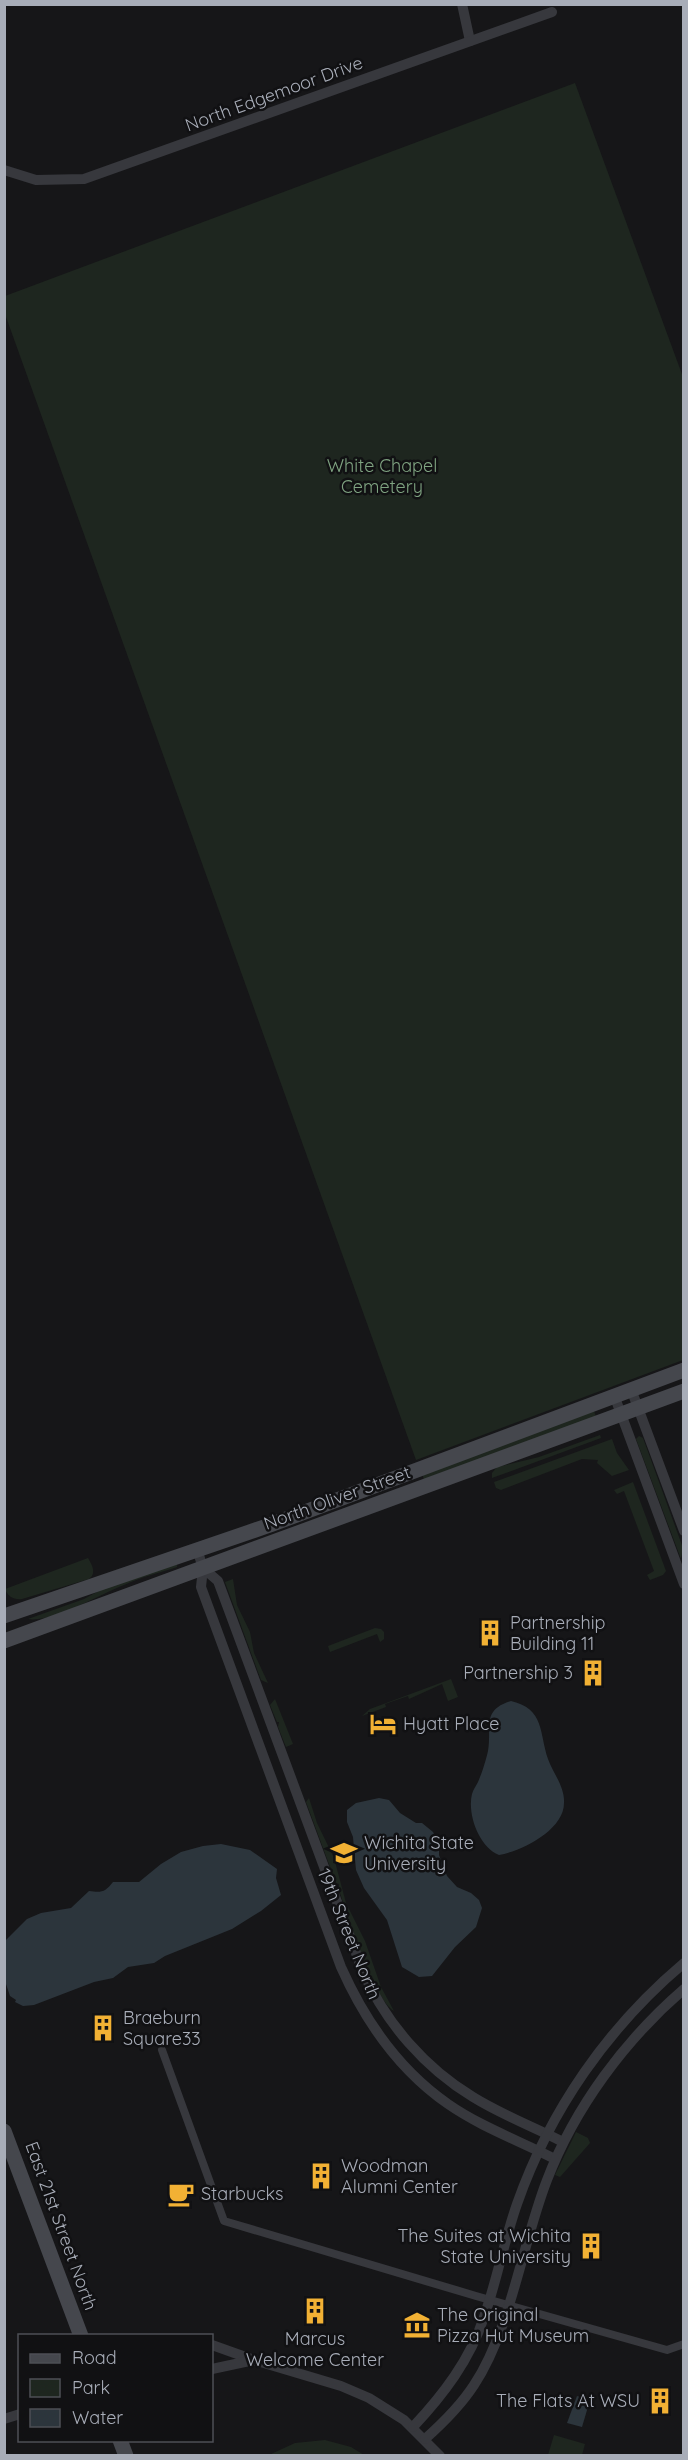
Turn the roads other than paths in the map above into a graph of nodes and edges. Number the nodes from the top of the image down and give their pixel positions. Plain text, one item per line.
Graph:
1 (462, 4) edge
2 (552, 12) dead end
3 (470, 41) junction
4 (4, 170) edge
5 (684, 1370) edge
6 (631, 1389) junction
7 (684, 1391) edge
8 (614, 1395) junction
9 (638, 1408) junction
10 (621, 1414) junction
11 (684, 1530) edge
12 (197, 1549) junction
13 (203, 1568) junction
14 (684, 1584) edge
15 (5, 1613) edge
16 (4, 1641) edge
17 (684, 1963) edge
18 (684, 1989) edge
19 (162, 2050) dead end
20 (5, 2134) edge
21 (547, 2134) junction
22 (563, 2142) junction
23 (539, 2151) junction
24 (555, 2159) junction
25 (489, 2299) junction
26 (507, 2304) junction
27 (80, 2334) edge
28 (684, 2344) edge
29 (213, 2345) edge
30 (254, 2360) junction
31 (213, 2369) edge
32 (412, 2427) junction
33 (425, 2439) junction
34 (440, 2456) edge

1 - 3 street
2 - 3 street, North Edgemoor Drive
3 - 4 street, North Edgemoor Drive
5 - 6 main road, North Oliver Street
6 - 8 main road, North Oliver Street
6 - 9 street
7 - 9 main road, North Oliver Street
8 - 10 street
8 - 12 main road, North Oliver Street
9 - 10 main road, North Oliver Street
9 - 11 street
10 - 13 main road, North Oliver Street
10 - 14 street
12 - 13 street, 19th Street North
12 - 15 main road, North Oliver Street
13 - 16 main road, North Oliver Street
13 - 21 street, 19th Street North
13 - 23 street, 19th Street North
17 - 21 street
18 - 22 street
19 - 25 street
20 - 27 main road, East 21st Street North
21 - 22 street, 19th Street North
21 - 23 street
22 - 24 street
23 - 24 street, 19th Street North
23 - 25 street
24 - 26 street
25 - 26 street
25 - 32 street
26 - 28 street
26 - 33 street
29 - 30 street
30 - 31 street
30 - 32 street
32 - 33 street
33 - 34 street

